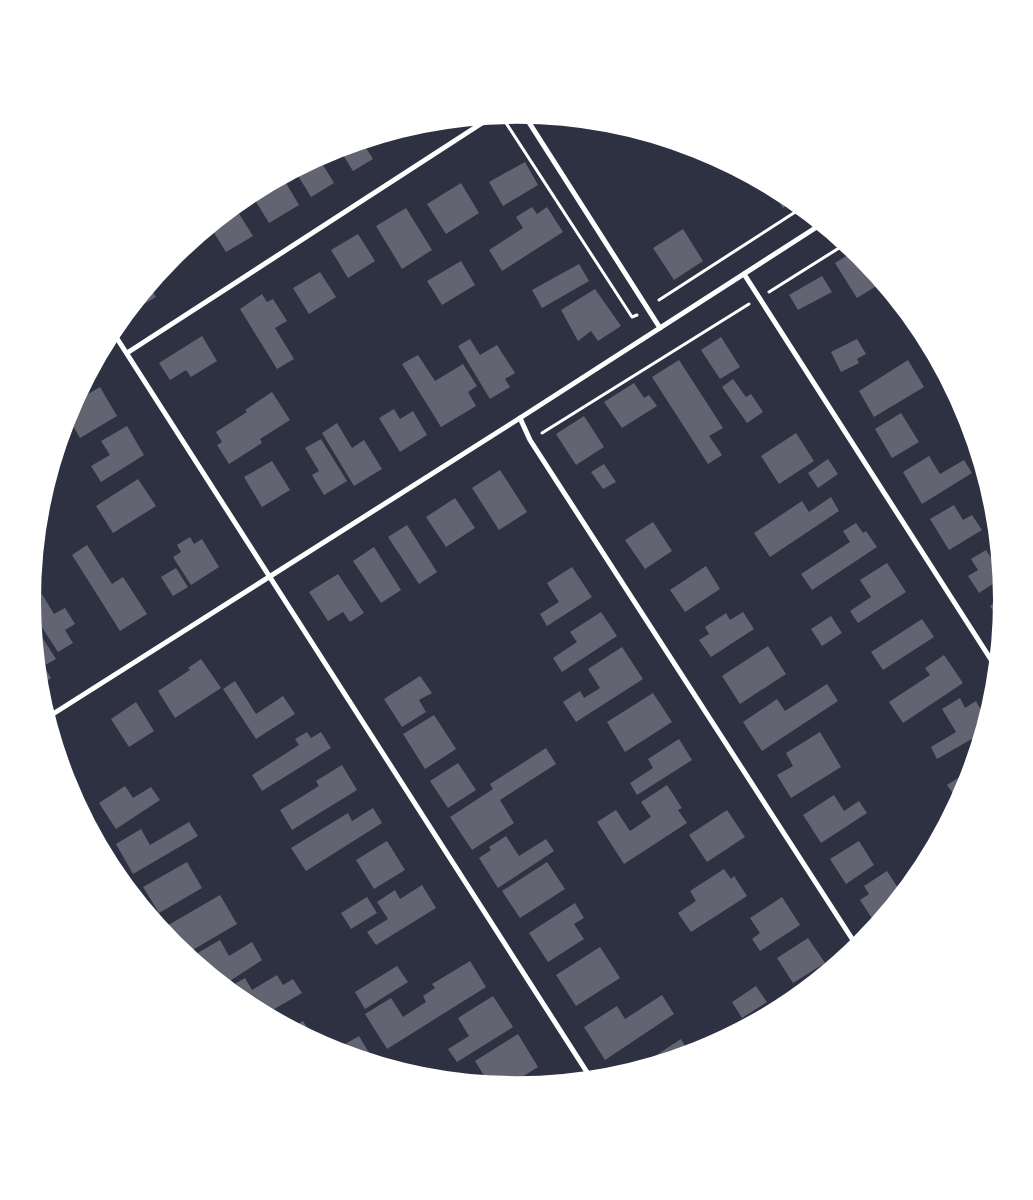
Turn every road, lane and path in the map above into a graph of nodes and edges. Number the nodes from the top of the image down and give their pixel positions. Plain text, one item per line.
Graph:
1 (528, 121) edge
2 (483, 122) edge
3 (505, 122) dead end
4 (797, 212) edge
5 (816, 227) edge
6 (841, 248) edge
7 (744, 274) junction
8 (759, 298) junction
9 (648, 308) junction
10 (660, 328) junction
11 (116, 337) edge
12 (127, 353) junction
13 (520, 418) junction
14 (530, 440) junction
15 (269, 577) junction
16 (991, 660) edge
17 (52, 715) edge
18 (853, 941) edge
19 (588, 1074) edge

1 - 9 street
2 - 12 street
3 - 9 path
4 - 9 path
5 - 7 street
6 - 8 path
7 - 8 street
7 - 10 street
8 - 14 path
8 - 16 street
9 - 10 street
10 - 13 street
11 - 12 street
12 - 15 street
13 - 14 street
13 - 15 street
14 - 18 street
15 - 17 street
15 - 19 street

